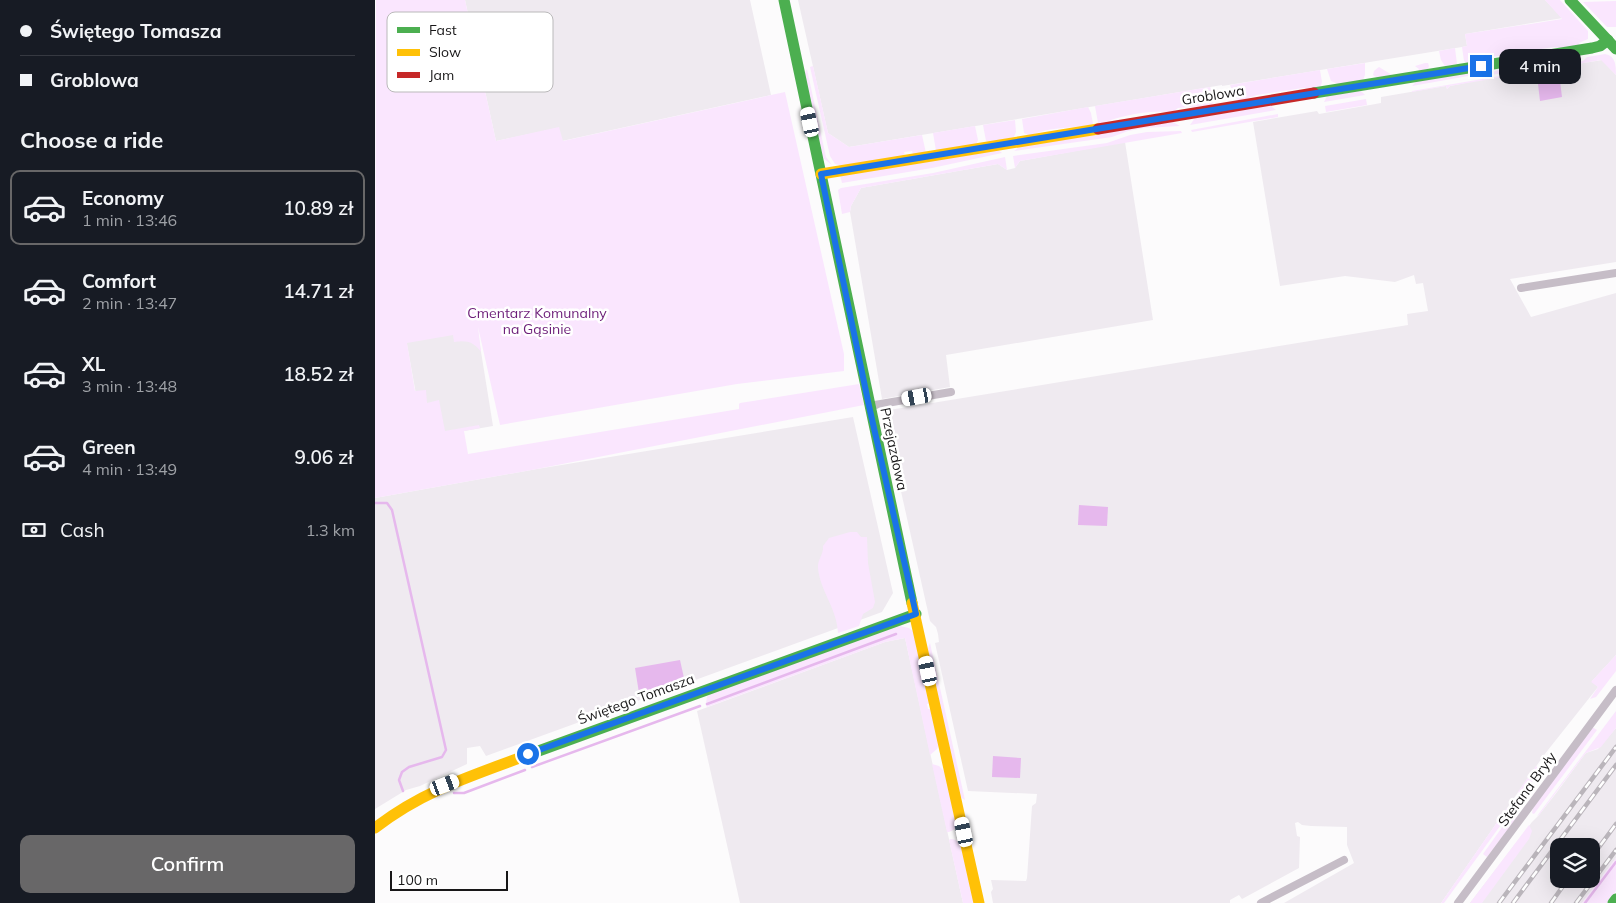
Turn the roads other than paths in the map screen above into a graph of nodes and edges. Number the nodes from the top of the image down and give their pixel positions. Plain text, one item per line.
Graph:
1 (784, 0) edge
2 (1570, 0) edge
3 (1607, 40) junction
4 (1616, 50) edge
5 (821, 174) junction
6 (1616, 273) edge
7 (1521, 288) dead end
8 (951, 392) dead end
9 (869, 406) junction
10 (916, 614) junction
11 (1616, 690) edge
12 (375, 828) edge
13 (1344, 860) dead end
14 (1616, 898) edge
15 (979, 903) edge
16 (1261, 903) edge
17 (1458, 903) edge
18 (1613, 903) edge

1 - 5 street, Przejazdowa
2 - 3 street
3 - 4 street
3 - 5 street, Groblowa
5 - 9 street, Przejazdowa
6 - 7 street
8 - 9 street
9 - 10 street, Przejazdowa
10 - 12 street, Świętego Tomasza
10 - 15 street, Przejazdowa
11 - 17 street, Stefana Bryły
13 - 16 street
14 - 18 street

